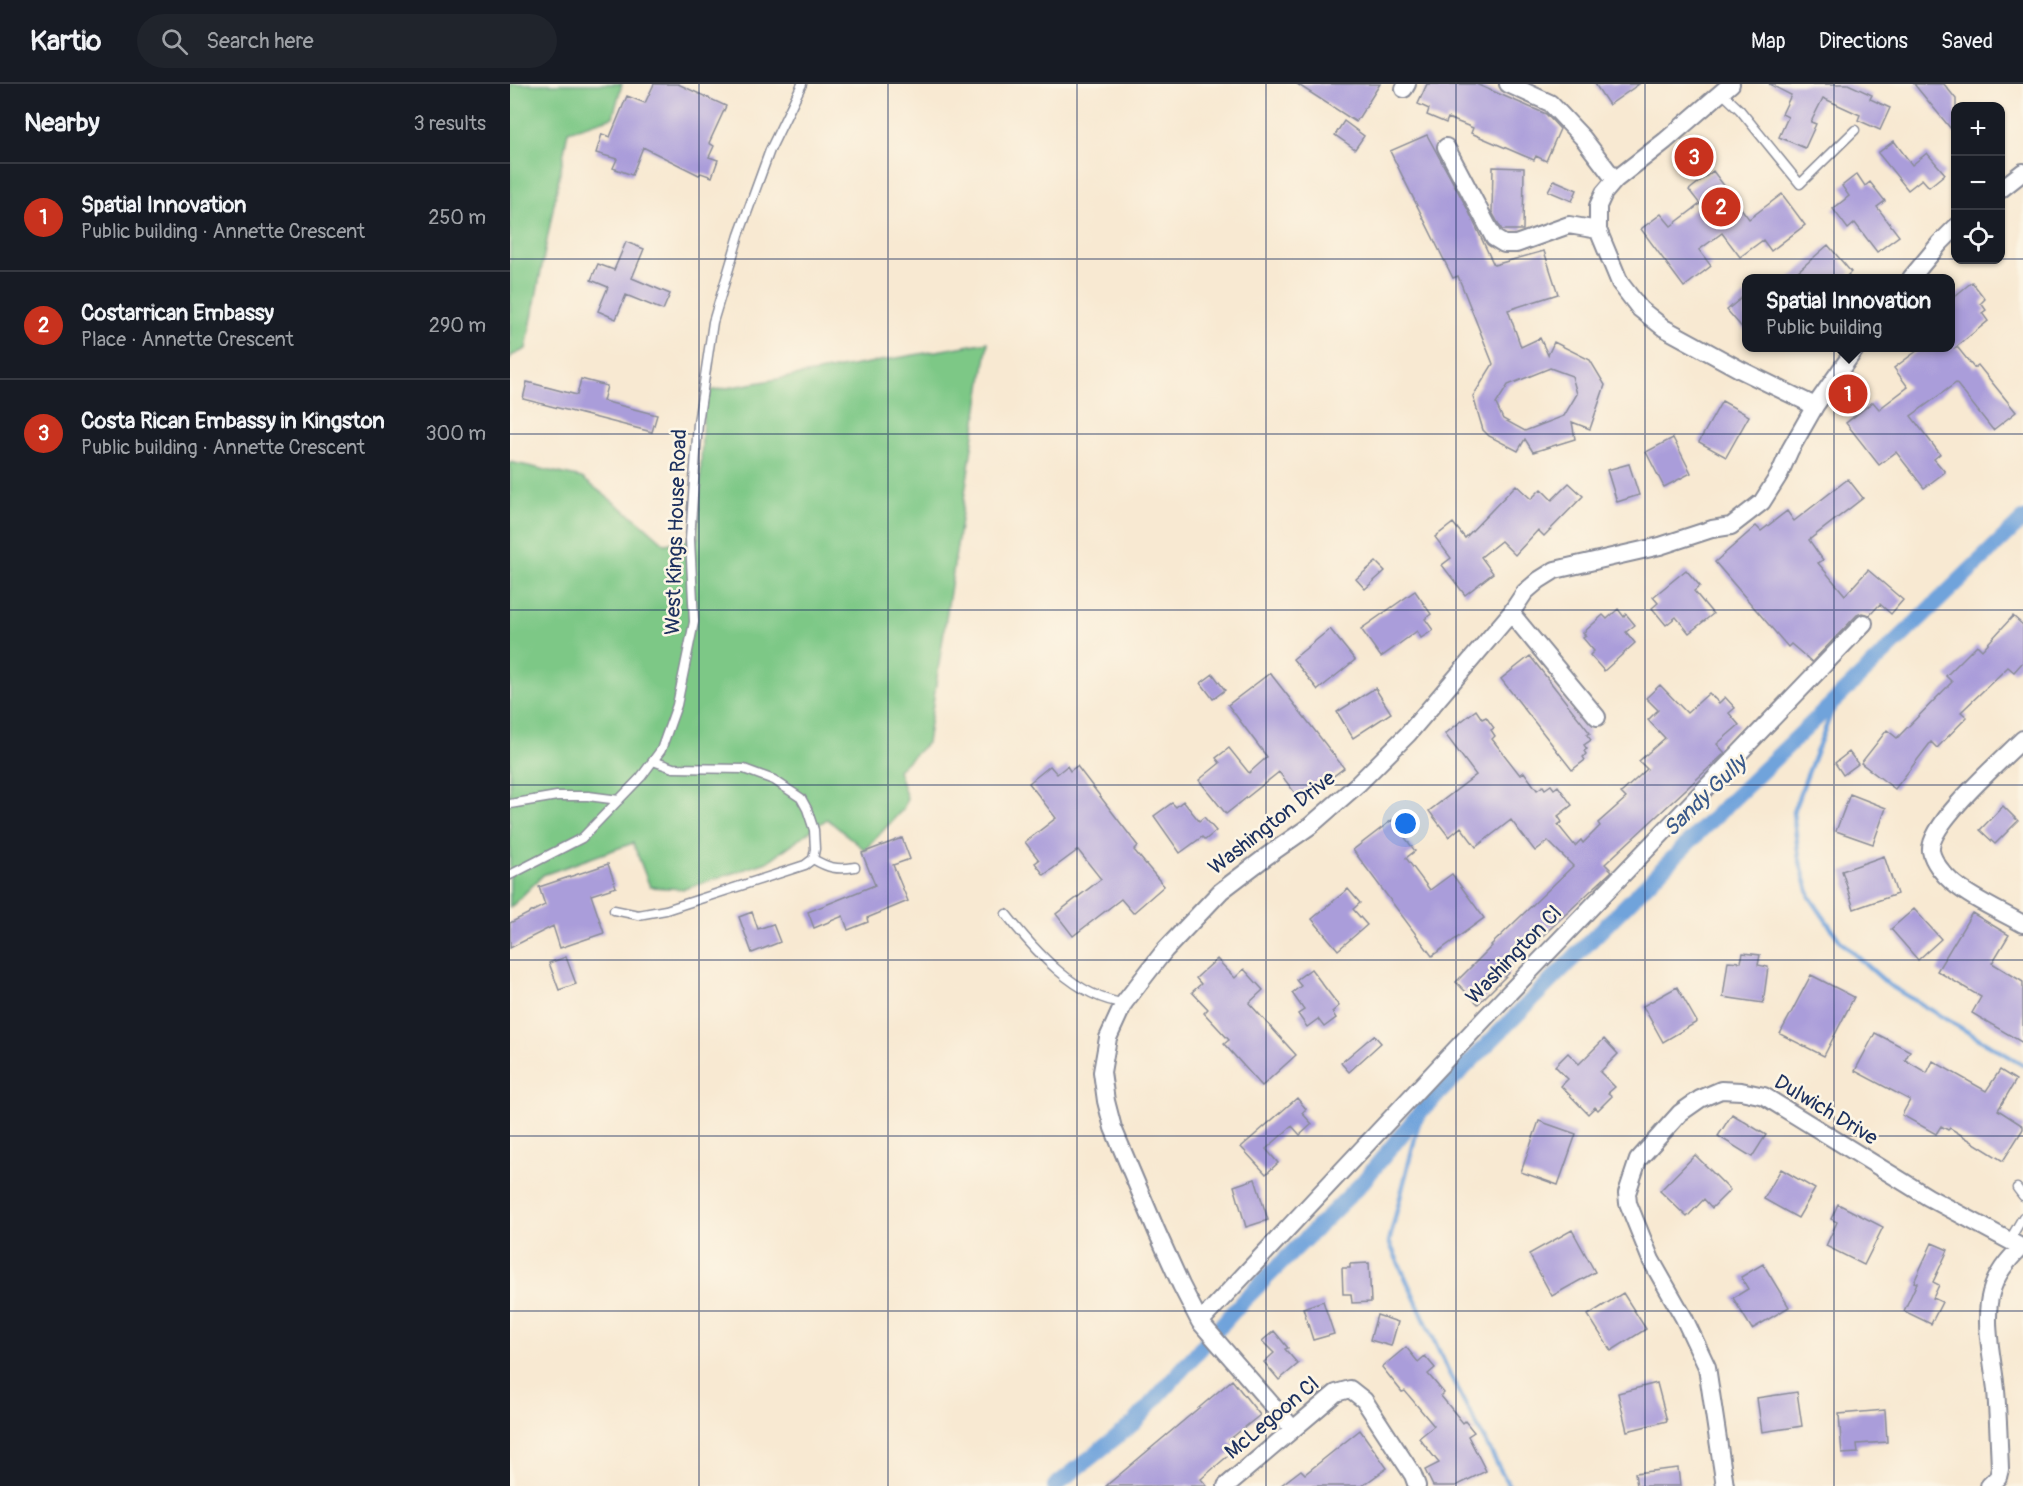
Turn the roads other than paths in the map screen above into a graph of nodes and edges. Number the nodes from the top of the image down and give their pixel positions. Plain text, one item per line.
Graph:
1 (802, 84) edge
2 (1508, 84) edge
3 (1727, 89) edge
4 (1855, 130) dead end
5 (1446, 147) dead end
6 (2023, 172) edge
7 (1615, 180) junction
8 (2005, 187) edge
9 (1598, 230) junction
10 (1951, 232) edge
11 (1915, 274) edge
12 (1854, 352) edge
13 (1815, 406) junction
14 (1511, 614) junction
15 (1864, 623) dead end
16 (1597, 717) dead end
17 (2023, 739) edge
18 (652, 761) junction
19 (619, 800) junction
20 (510, 804) edge
21 (813, 859) junction
22 (855, 867) dead end
23 (510, 875) edge
24 (614, 910) dead end
25 (1006, 914) dead end
26 (2023, 924) edge
27 (1124, 1003) junction
28 (2017, 1188) dead end
29 (2023, 1196) edge
30 (2023, 1217) edge
31 (2018, 1245) edge
32 (1200, 1322) junction
33 (1293, 1429) junction
34 (1226, 1486) edge
35 (1417, 1486) edge
36 (1725, 1486) edge
37 (1989, 1486) edge

1 - 18 lane, West Kings House Road
2 - 7 street
3 - 4 lane
3 - 7 street
5 - 9 street
6 - 8 street
7 - 9 street
9 - 13 street
10 - 11 street
12 - 13 street, Washington Drive
13 - 14 street, Washington Drive
14 - 16 street
14 - 27 street, Washington Drive
15 - 32 street, Washington Cl
17 - 26 street
18 - 19 lane, West Kings House Road
18 - 21 lane
19 - 20 lane
19 - 23 lane, West Kings House Road
21 - 22 lane
21 - 24 lane
25 - 27 lane
27 - 32 street, Washington Drive
28 - 29 lane
30 - 31 lane
31 - 36 street, Dulwich Drive
31 - 37 street
32 - 33 street, Washington Drive
33 - 34 street, McLegoon Cl
33 - 35 street, McLegoon Cl

